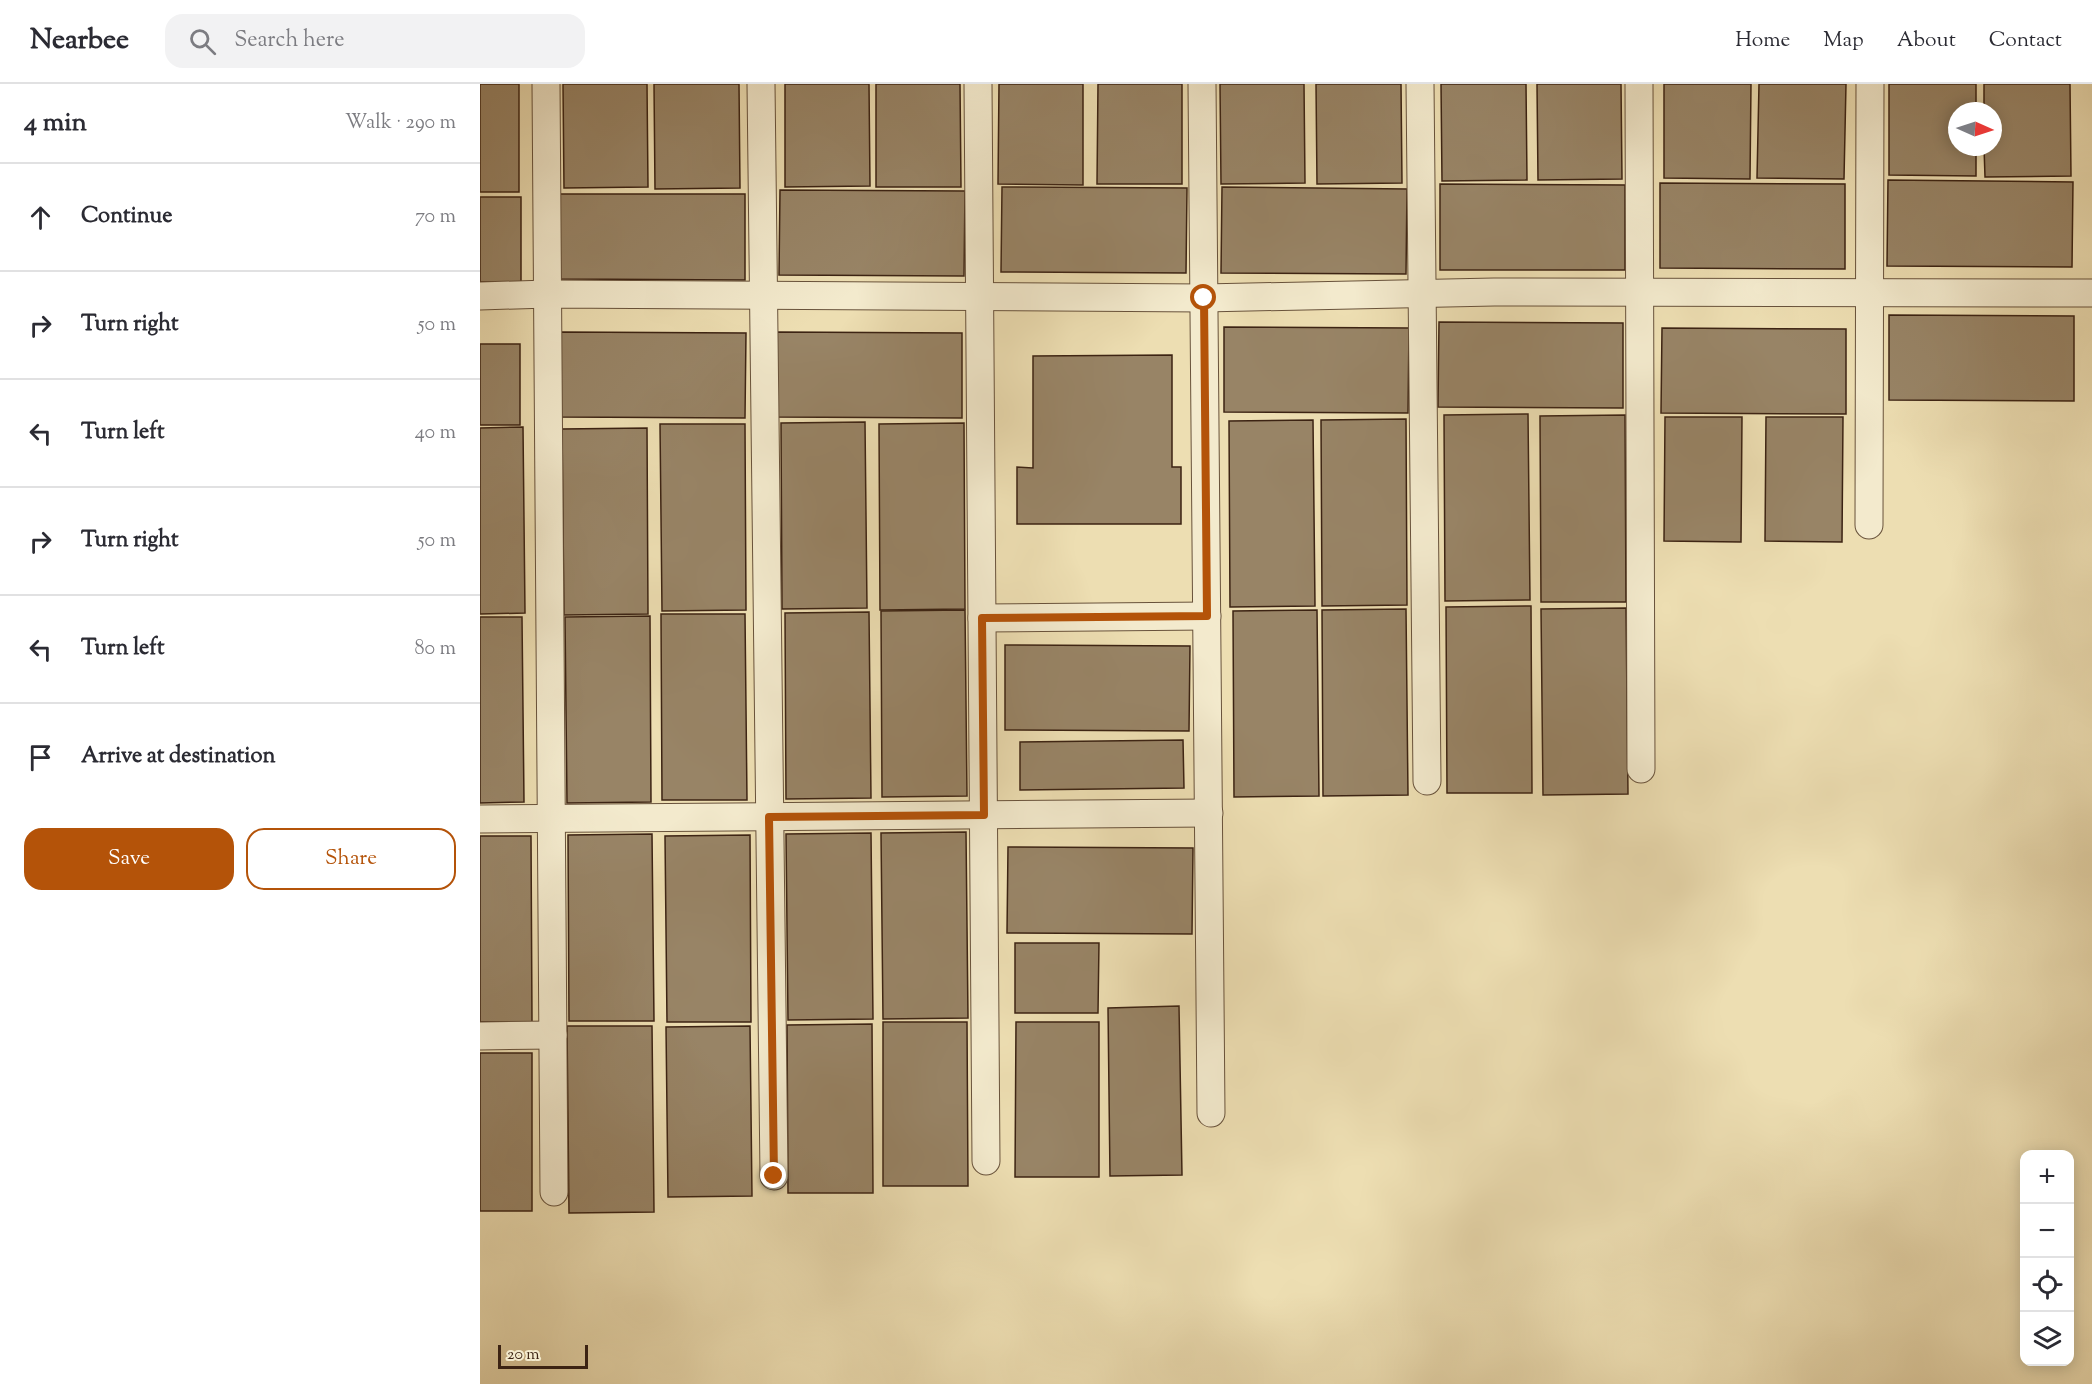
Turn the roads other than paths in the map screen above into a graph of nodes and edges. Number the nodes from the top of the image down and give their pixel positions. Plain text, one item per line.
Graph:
1 (546, 84) edge
2 (761, 84) edge
3 (978, 84) edge
4 (1202, 84) edge
5 (1420, 84) edge
6 (1639, 84) edge
7 (1870, 84) edge
8 (1871, 291) junction
9 (1640, 292) junction
10 (2092, 292) edge
11 (1422, 293) junction
12 (548, 294) junction
13 (763, 295) junction
14 (480, 296) edge
15 (980, 296) junction
16 (1204, 298) junction
17 (1869, 525) dead end
18 (1207, 616) junction
19 (982, 618) junction
20 (1641, 769) dead end
21 (1427, 781) dead end
22 (1209, 813) junction
23 (984, 815) junction
24 (769, 817) junction
25 (480, 819) edge
26 (552, 819) junction
27 (553, 1035) junction
28 (480, 1036) edge
29 (1211, 1113) dead end
30 (986, 1161) dead end
31 (774, 1176) dead end
32 (554, 1192) dead end

1 - 12 street
2 - 13 street
3 - 15 street
4 - 16 street
5 - 11 street
6 - 9 street
7 - 8 street
8 - 9 street
8 - 10 street
8 - 17 street
9 - 11 street
9 - 20 street
11 - 16 street
11 - 21 street
12 - 13 street
12 - 14 street
12 - 26 street
13 - 15 street
13 - 24 street
15 - 16 street
15 - 19 street
16 - 18 street
18 - 19 street
18 - 22 street
19 - 23 street
22 - 23 street
22 - 29 street
23 - 24 street
23 - 30 street
24 - 26 street
24 - 31 street
25 - 26 street
26 - 27 street
27 - 28 street
27 - 32 street

